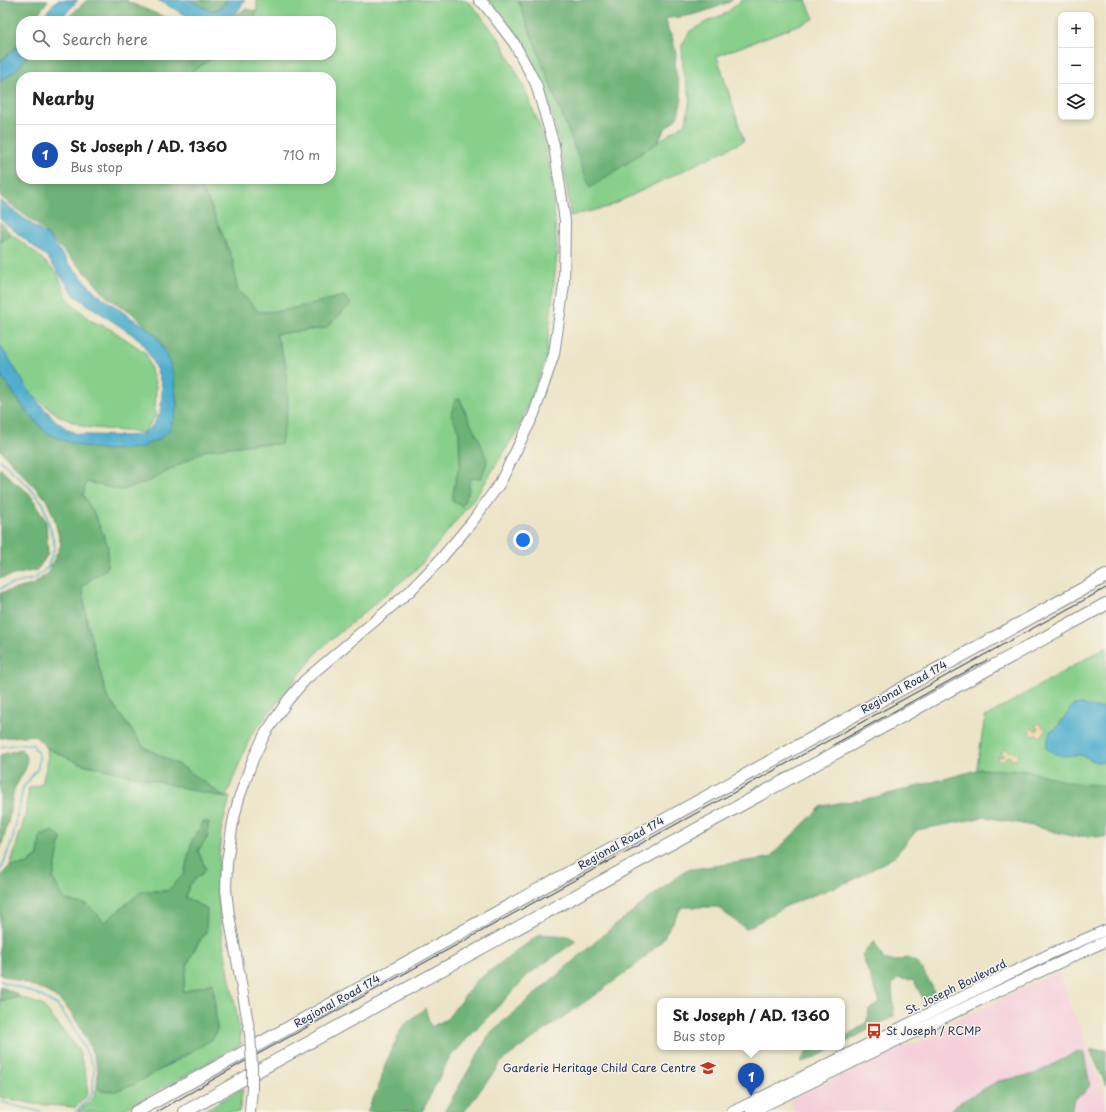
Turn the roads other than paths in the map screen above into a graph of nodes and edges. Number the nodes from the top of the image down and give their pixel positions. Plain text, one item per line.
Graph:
1 (479, 0) edge
2 (1106, 576) edge
3 (1106, 604) edge
4 (1106, 930) edge
5 (1106, 942) edge
6 (983, 987) junction
7 (988, 996) junction
8 (743, 1109) edge
9 (136, 1112) edge
10 (185, 1112) edge
11 (250, 1112) edge
12 (732, 1112) edge
13 (751, 1112) edge

1 - 11 main road, bridge
2 - 9 highway, Regional Road 174
3 - 10 highway, Regional Road 174
4 - 6 main road, St. Joseph Boulevard
5 - 7 main road, St. Joseph Boulevard
6 - 7 main road
6 - 8 main road, St. Joseph Boulevard
7 - 13 main road, St. Joseph Boulevard
8 - 12 main road, St. Joseph Boulevard

